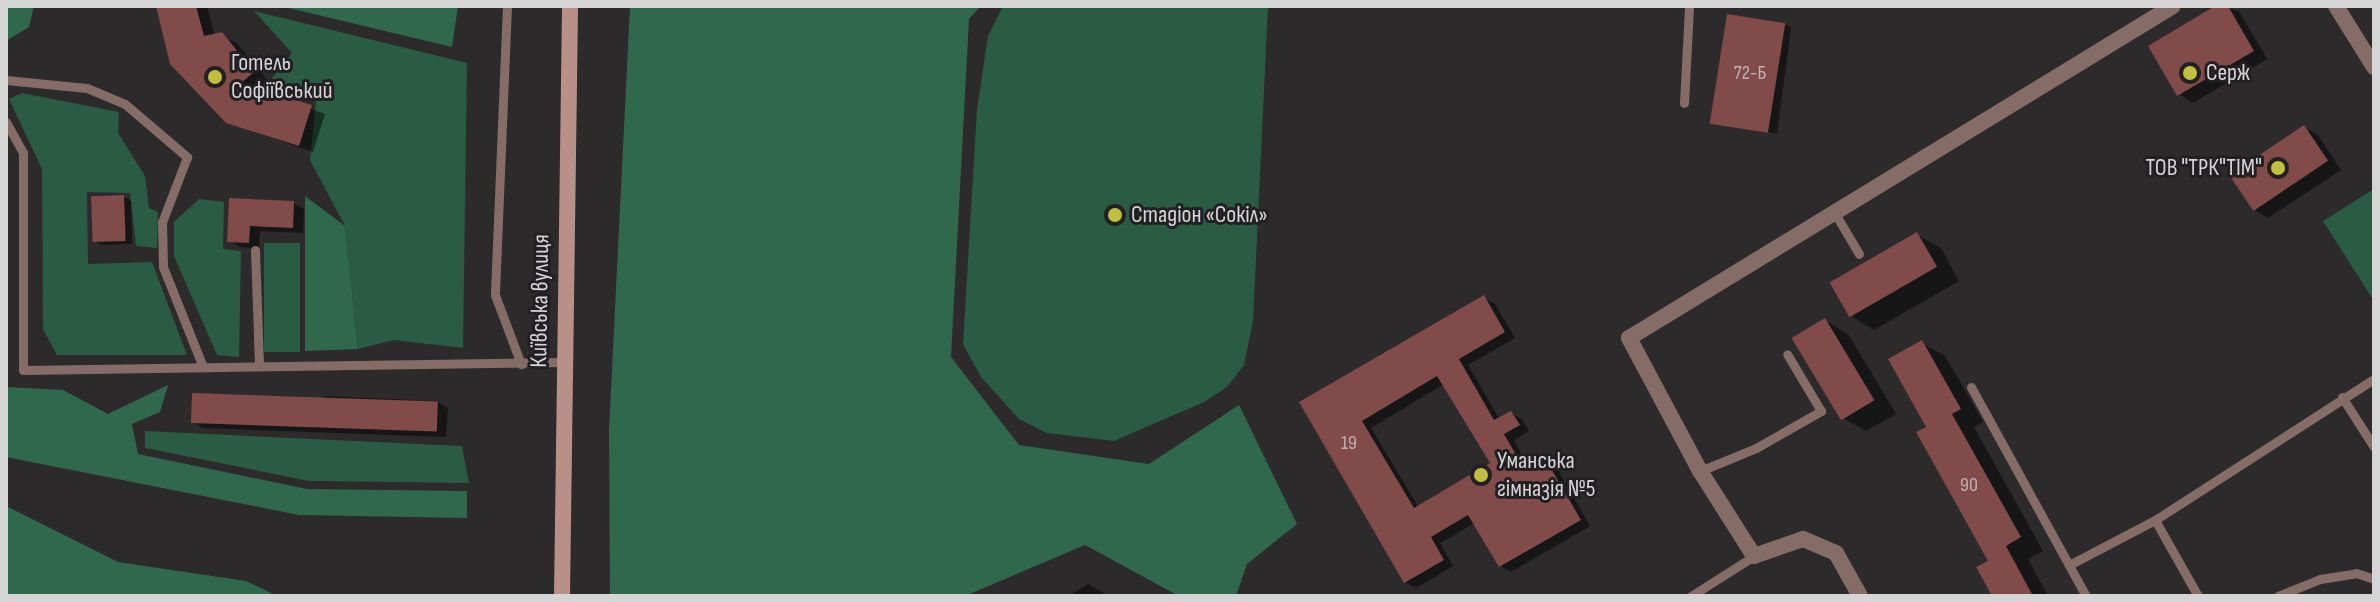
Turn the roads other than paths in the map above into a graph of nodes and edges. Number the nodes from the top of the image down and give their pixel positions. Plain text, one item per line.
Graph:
1 (507, 6) edge
2 (570, 6) edge
3 (1689, 6) edge
4 (2173, 6) edge
5 (2336, 6) edge
6 (2374, 67) edge
7 (6, 80) edge
8 (1684, 103) dead end
9 (6, 122) edge
10 (1833, 210) junction
11 (255, 250) dead end
12 (1859, 254) dead end
13 (1787, 354) dead end
14 (562, 362) junction
15 (521, 364) junction
16 (259, 366) junction
17 (203, 367) junction
18 (2374, 379) edge
19 (1971, 387) dead end
20 (2342, 397) junction
21 (2374, 447) edge
22 (1700, 471) junction
23 (2155, 520) junction
24 (1754, 556) junction
25 (2069, 565) junction
26 (2374, 579) edge
27 (562, 596) edge
28 (1691, 596) edge
29 (1860, 596) edge
30 (2086, 596) edge
31 (2198, 596) edge
32 (2278, 596) edge

1 - 15 lane
2 - 14 main road, Київська вулиця
3 - 8 lane
4 - 10 street
5 - 6 street
7 - 17 lane
9 - 17 lane
10 - 12 lane
10 - 22 street
11 - 16 lane
13 - 22 lane
14 - 15 lane
14 - 27 main road, Київська вулиця
15 - 16 lane
16 - 17 lane
18 - 20 lane
19 - 25 lane
20 - 21 lane
20 - 23 lane
22 - 24 street
23 - 25 lane
23 - 31 lane
24 - 28 lane
24 - 29 street
25 - 30 lane
26 - 32 lane

